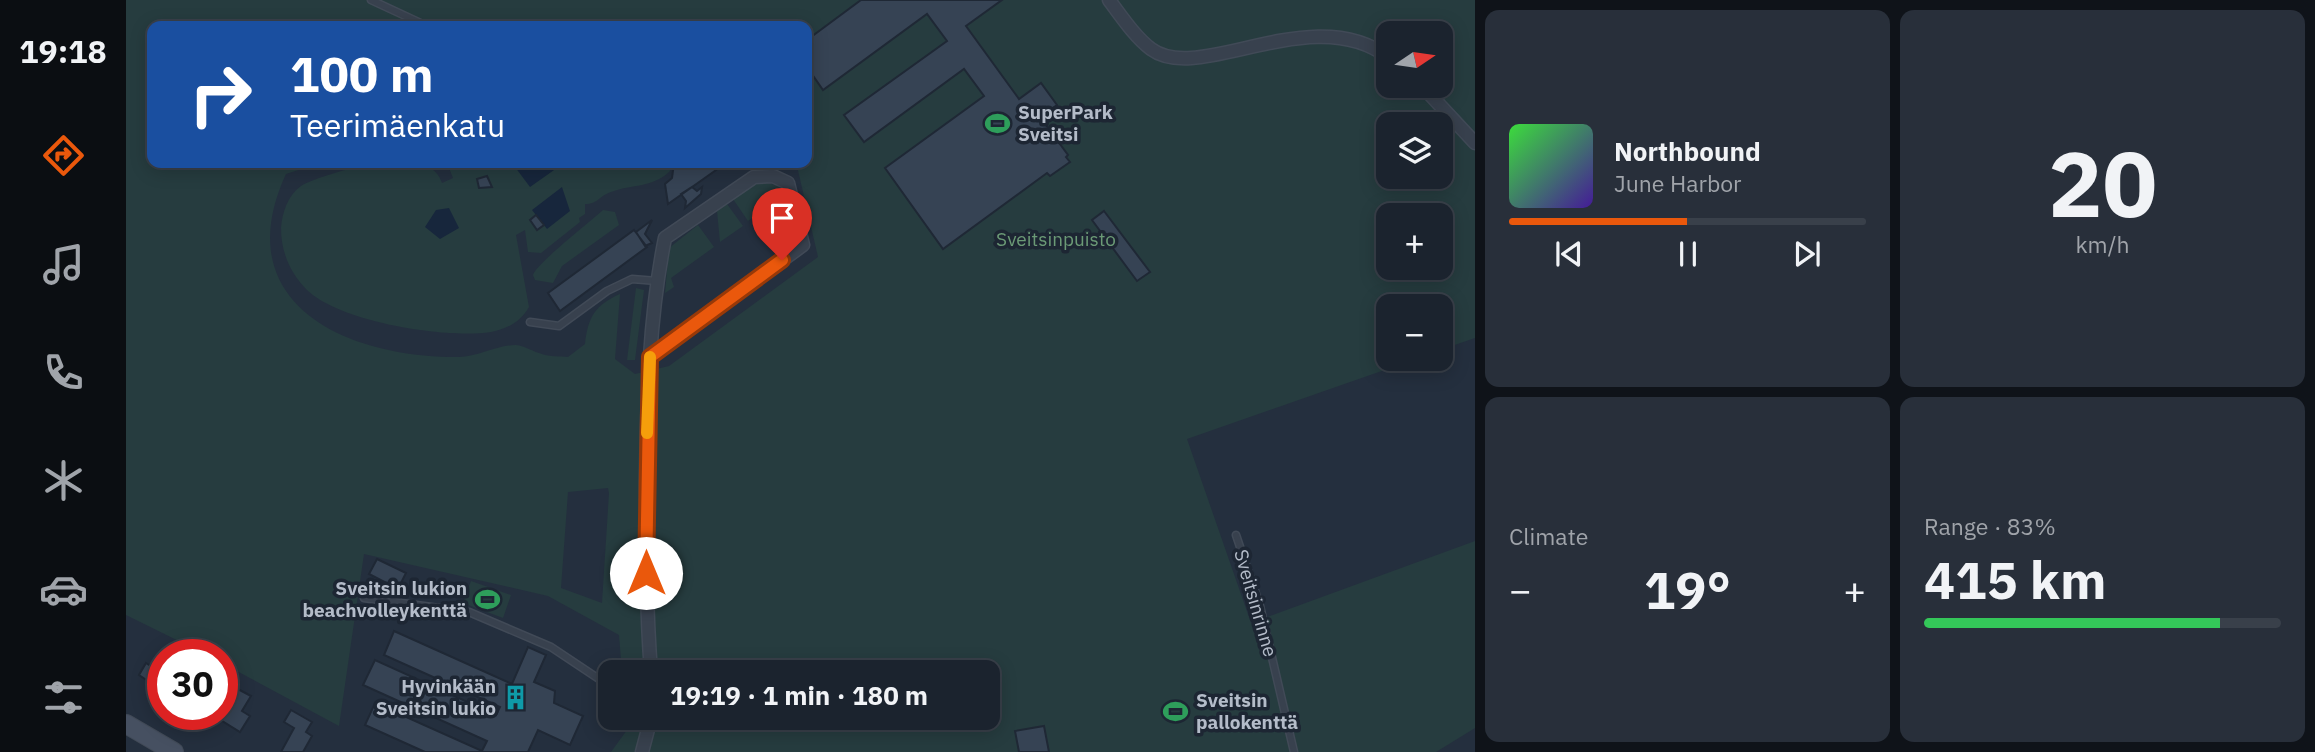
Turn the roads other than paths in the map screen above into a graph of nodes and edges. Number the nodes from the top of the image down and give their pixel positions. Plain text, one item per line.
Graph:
1 (371, 0) edge
2 (1109, 0) edge
3 (416, 21) edge
4 (1376, 50) edge
5 (1433, 98) edge
6 (1475, 142) edge
7 (659, 281) junction
8 (530, 322) dead end
9 (650, 357) junction
10 (1236, 536) dead end
11 (364, 598) dead end
12 (650, 660) edge
13 (598, 678) edge
14 (126, 724) edge
15 (648, 730) edge
16 (174, 752) edge
17 (642, 752) edge
18 (1294, 752) edge

1 - 3 lane
2 - 4 street
5 - 6 street
7 - 8 lane
7 - 9 street
7 - 9 street
9 - 12 street
10 - 18 lane, Sveitsinrinne
11 - 13 lane
14 - 16 street
15 - 17 street

